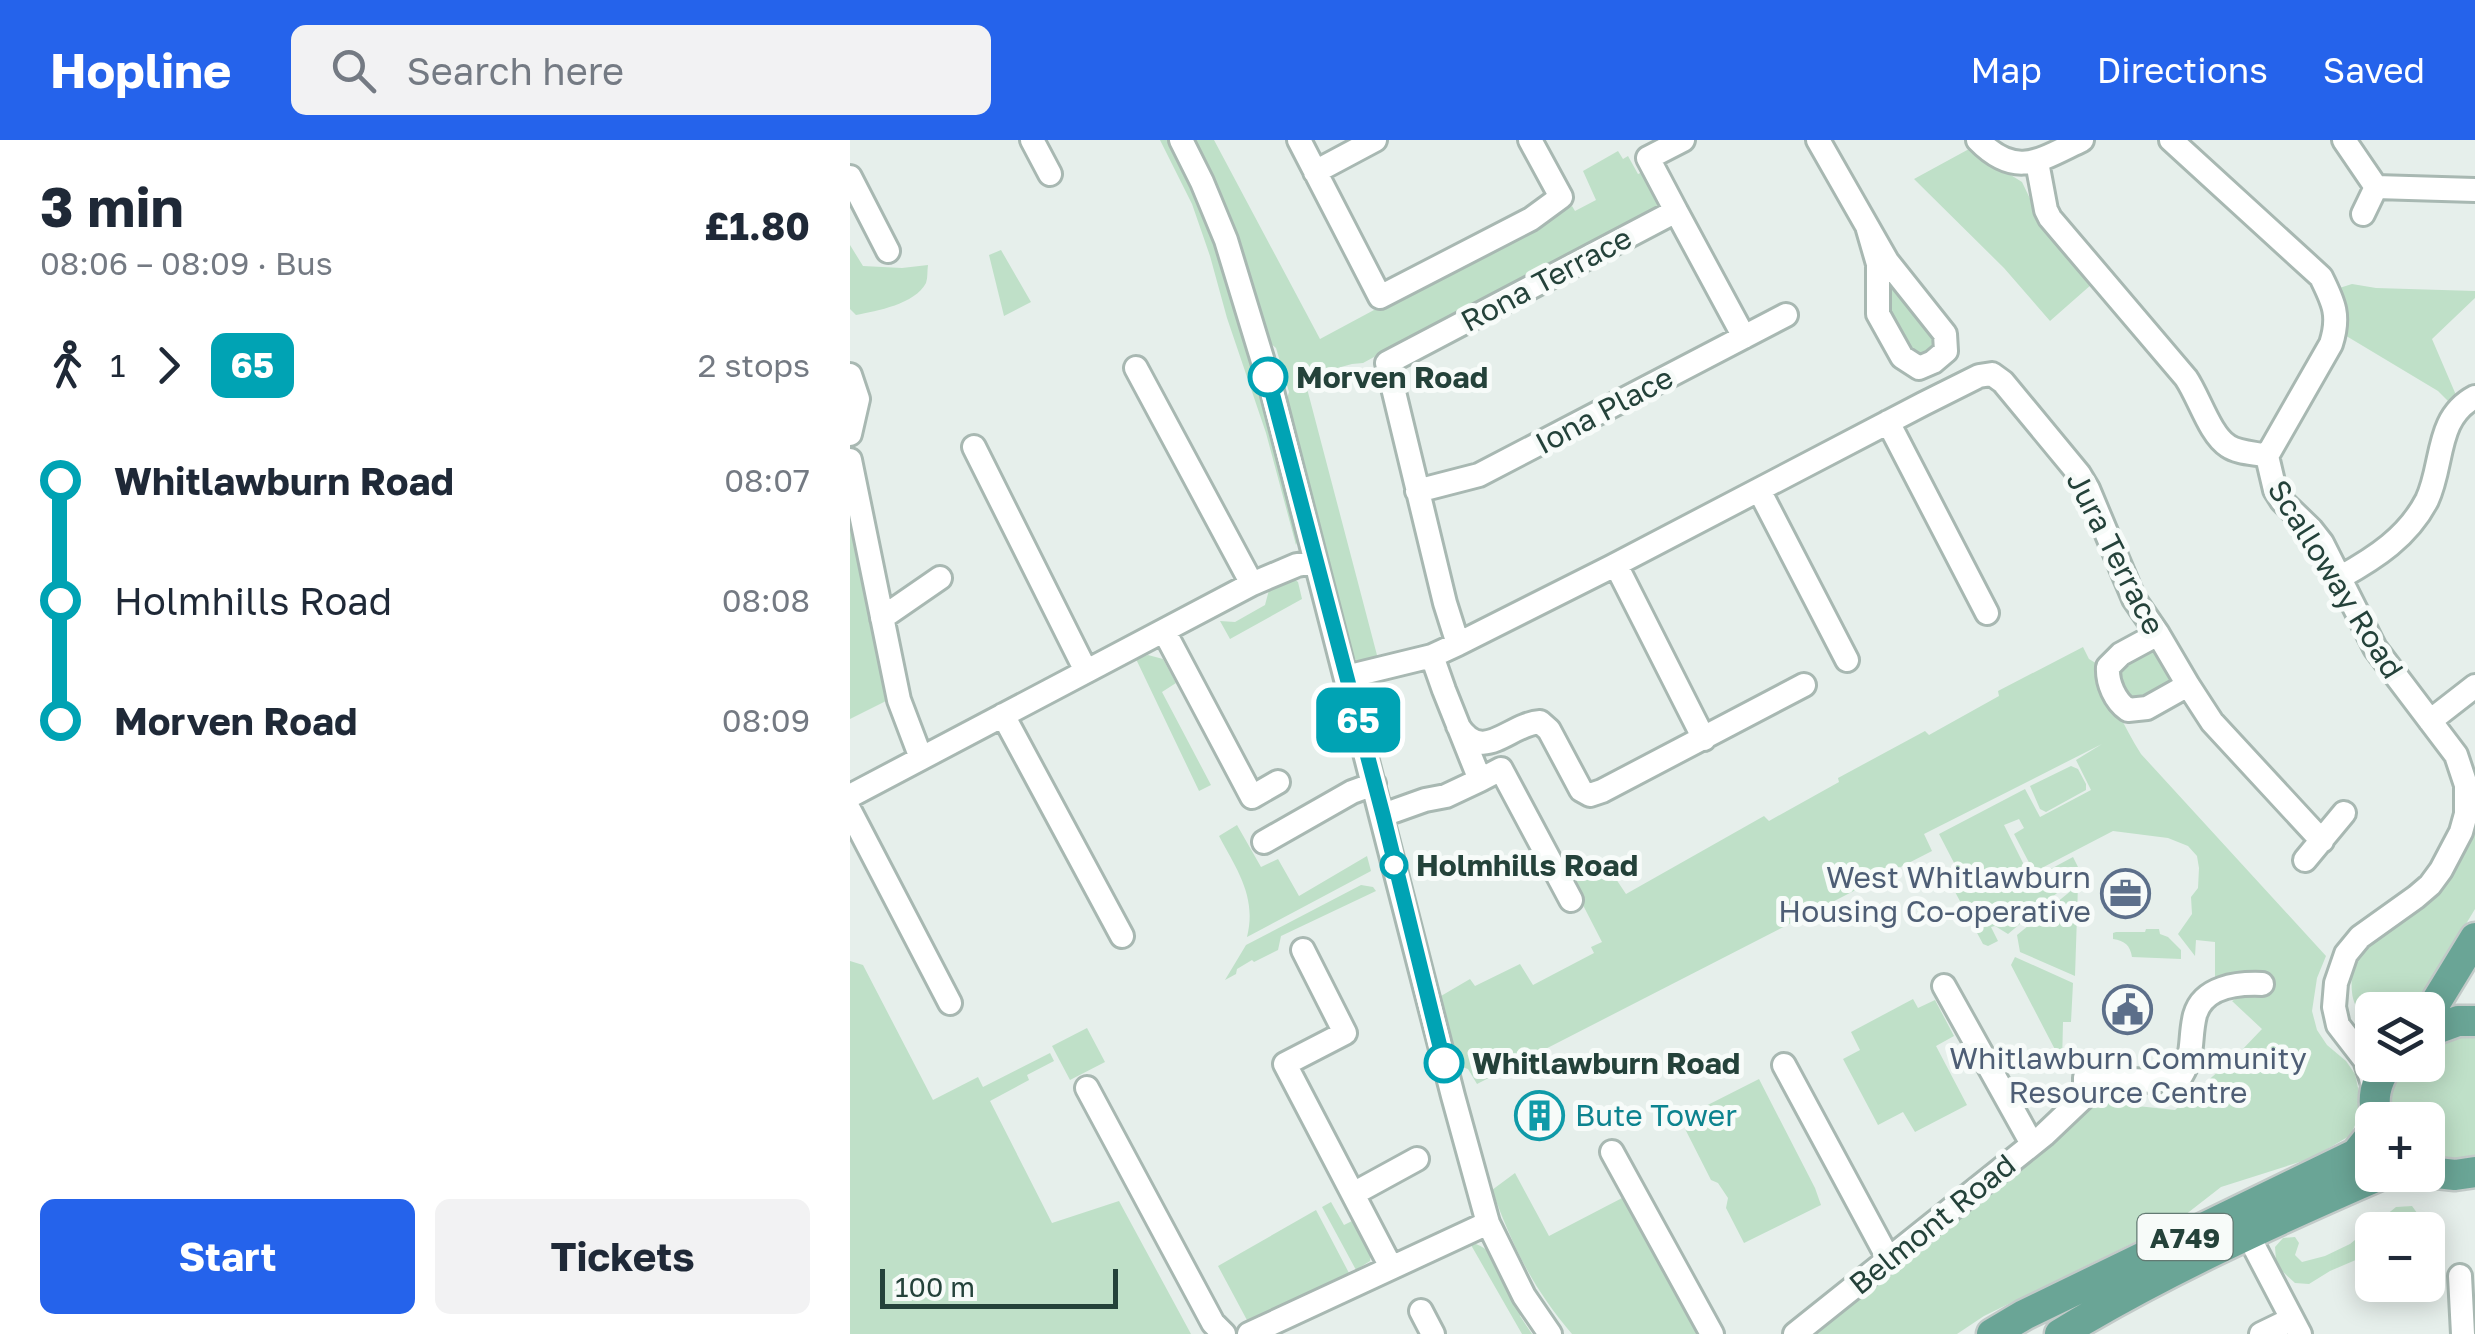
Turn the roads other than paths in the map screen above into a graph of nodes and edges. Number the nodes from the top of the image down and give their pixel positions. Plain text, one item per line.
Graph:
1 (1032, 140) edge
2 (1181, 140) edge
3 (1299, 140) edge
4 (1375, 140) edge
5 (1530, 140) edge
6 (1683, 140) edge
7 (1818, 140) edge
8 (1978, 140) edge
9 (2082, 140) edge
10 (2171, 140) edge
11 (2344, 140) edge
12 (2037, 162) junction
13 (1316, 172) junction
14 (1050, 174) dead end
15 (850, 176) edge
16 (2376, 187) junction
17 (2475, 190) edge
18 (1676, 211) junction
19 (2364, 214) dead end
20 (1868, 226) junction
21 (888, 250) dead end
22 (1786, 315) dead end
23 (1744, 337) junction
24 (1932, 362) junction
25 (1136, 368) dead end
26 (850, 375) edge
27 (1949, 391) junction
28 (2475, 397) edge
29 (1888, 422) junction
30 (850, 434) edge
31 (974, 448) dead end
32 (2267, 456) junction
33 (850, 460) edge
34 (1760, 490) junction
35 (1417, 492) junction
36 (1316, 562) junction
37 (1616, 564) junction
38 (940, 578) dead end
39 (2341, 578) junction
40 (1252, 584) junction
41 (1988, 613) dead end
42 (882, 618) junction
43 (1164, 630) junction
44 (2158, 634) junction
45 (1458, 644) junction
46 (1432, 656) junction
47 (1848, 660) dead end
48 (1086, 671) junction
49 (1346, 676) junction
50 (1804, 685) dead end
51 (2188, 685) junction
52 (2475, 686) edge
53 (1003, 715) junction
54 (2430, 721) junction
55 (1458, 726) junction
56 (1704, 740) junction
57 (921, 758) junction
58 (1480, 780) junction
59 (1278, 782) dead end
60 (1374, 784) junction
61 (850, 796) edge
62 (850, 811) edge
63 (2344, 813) dead end
64 (1383, 815) junction
65 (2322, 840) junction
66 (1264, 842) dead end
67 (2305, 860) dead end
68 (1570, 900) dead end
69 (1122, 936) dead end
70 (2475, 938) edge
71 (1302, 950) dead end
72 (2262, 984) dead end
73 (1944, 986) dead end
74 (2442, 992) edge
75 (950, 1003) dead end
76 (2475, 1021) edge
77 (2445, 1026) edge
78 (2342, 1032) junction
79 (2355, 1035) edge
80 (1784, 1065) dead end
81 (1087, 1088) dead end
82 (2380, 1091) edge
83 (2032, 1144) junction
84 (1612, 1152) dead end
85 (2355, 1154) edge
86 (1418, 1159) dead end
87 (2355, 1186) edge
88 (1352, 1194) junction
89 (1488, 1223) junction
90 (2248, 1235) junction
91 (1888, 1258) junction
92 (1391, 1267) junction
93 (2460, 1276) dead end
94 (1421, 1311) dead end
95 (2296, 1326) edge
96 (1282, 1327) edge
97 (1218, 1328) edge
98 (1249, 1334) edge
99 (1433, 1334) edge
100 (1550, 1334) edge
101 (1712, 1334) edge
102 (1795, 1334) edge
103 (1992, 1334) edge
104 (2060, 1334) edge
105 (2261, 1334) edge
106 (2463, 1334) edge

1 - 14 street
2 - 36 street
3 - 13 street
4 - 13 street
5 - 13 street
6 - 18 street
7 - 20 street
8 - 12 street
9 - 12 street
10 - 32 street, Scalloway Road
11 - 16 street
12 - 32 street
15 - 21 street
16 - 17 street
16 - 19 street
18 - 23 street
18 - 35 street, Rona Terrace
20 - 24 street
20 - 24 street
22 - 23 street, Iona Place
23 - 35 street, Iona Place
24 - 27 street
25 - 40 street
26 - 30 street
27 - 29 street, Jura Terrace
27 - 44 street, Jura Terrace
28 - 39 street
29 - 34 street
29 - 41 street
31 - 48 street
32 - 39 street, Scalloway Road
33 - 42 street
34 - 37 street
34 - 47 street
35 - 45 street, Rona Terrace
36 - 40 street
36 - 49 street
37 - 45 street
37 - 56 street
38 - 42 street
39 - 54 street, Scalloway Road
40 - 43 street
42 - 57 street
43 - 48 street
43 - 59 street
44 - 51 street, Jura Terrace
44 - 51 street
45 - 46 street
46 - 49 street
46 - 55 street
48 - 53 street
49 - 60 street
50 - 56 street
51 - 65 street, Jura Terrace
52 - 54 street
53 - 57 street
53 - 69 street
54 - 78 street, Scalloway Road
55 - 56 street
55 - 58 street
57 - 61 street
58 - 64 street
58 - 68 street
60 - 64 street
60 - 66 street
62 - 75 street
63 - 65 street
64 - 89 street
65 - 67 street
70 - 74 main road
71 - 88 street
72 - 83 street, Belmont Road
73 - 83 street
76 - 77 main road
78 - 79 street
78 - 82 street, Scalloway Road
80 - 91 street
81 - 97 street
83 - 91 street, Belmont Road
84 - 101 street
85 - 103 main road, A749
86 - 88 street
87 - 90 main road, A749
88 - 92 street
89 - 92 street
89 - 100 street
90 - 95 street
90 - 104 main road, A749
91 - 102 street, Belmont Road
92 - 96 street
93 - 106 street
94 - 99 street
95 - 105 street
96 - 98 street

